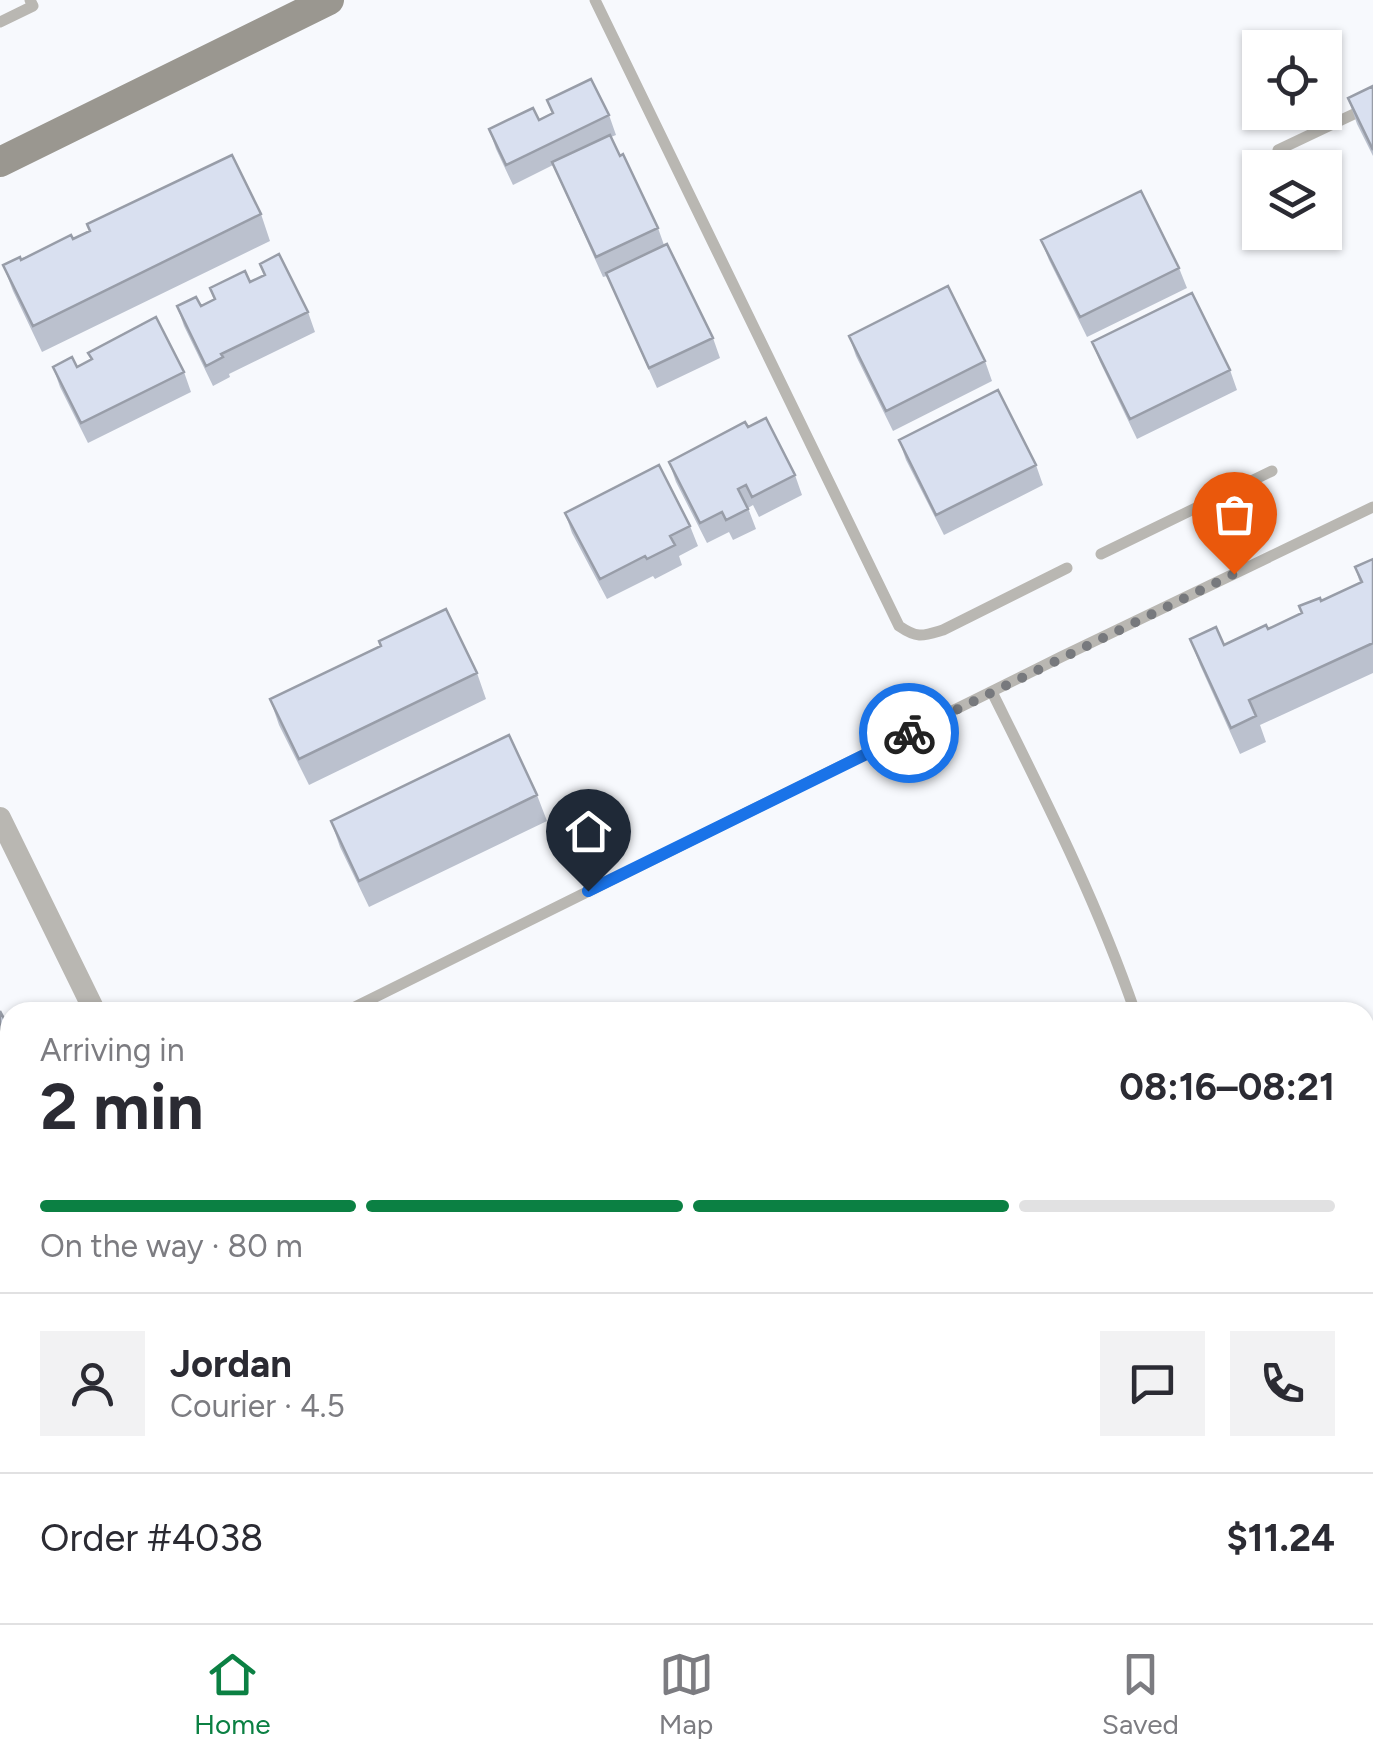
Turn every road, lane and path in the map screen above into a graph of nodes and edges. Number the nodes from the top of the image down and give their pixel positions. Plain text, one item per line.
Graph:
1 (30, 0) edge
2 (329, 0) edge
3 (595, 0) edge
4 (0, 22) edge
5 (1373, 105) edge
6 (1278, 150) dead end
7 (0, 162) edge
8 (1272, 470) dead end
9 (1373, 507) edge
10 (1100, 554) dead end
11 (1067, 568) dead end
12 (992, 692) junction
13 (0, 818) edge
14 (90, 1002) edge
15 (365, 1002) edge
16 (1131, 1002) edge

1 - 4 lane
2 - 7 main road
3 - 11 lane
5 - 6 lane
8 - 10 lane
9 - 12 lane
12 - 15 lane
12 - 16 lane
13 - 14 street

